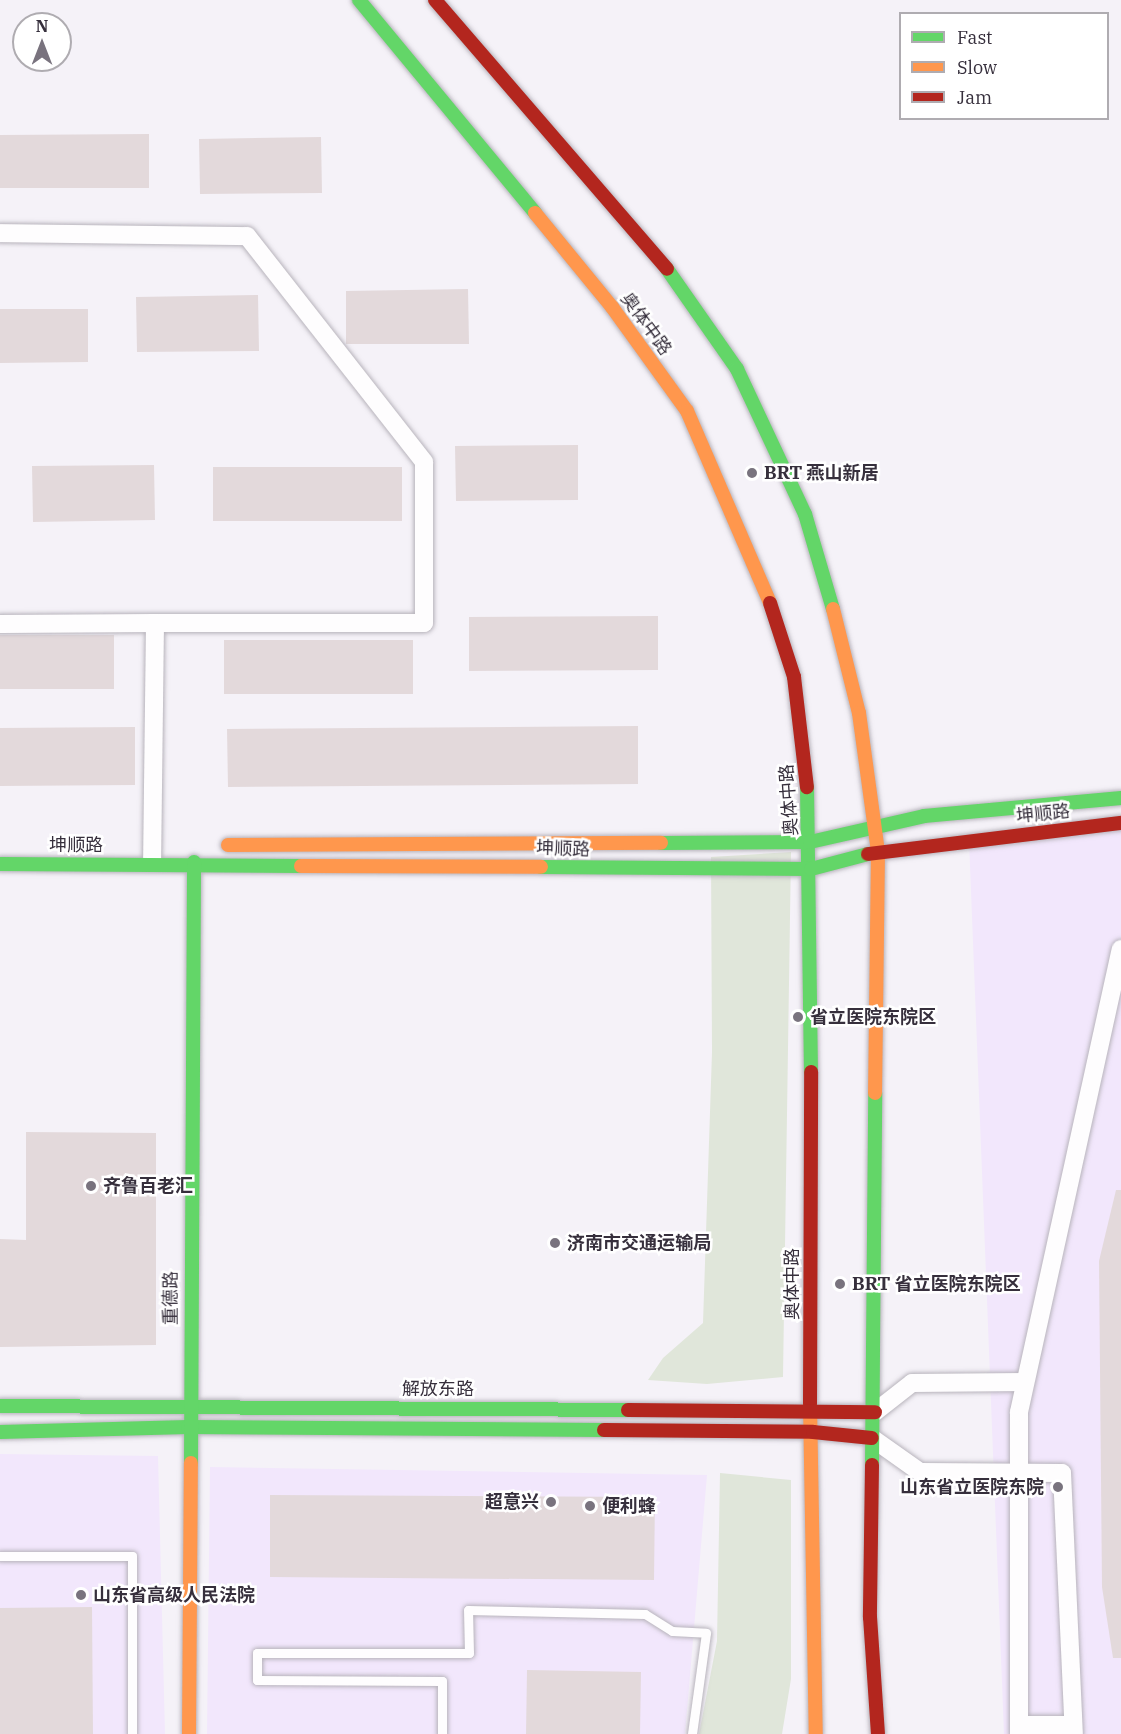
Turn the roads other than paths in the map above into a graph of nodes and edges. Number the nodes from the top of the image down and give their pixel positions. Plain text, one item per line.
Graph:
1 (359, 0) edge
2 (435, 0) edge
3 (0, 233) edge
4 (155, 623) junction
5 (0, 624) edge
6 (1121, 798) edge
7 (1121, 823) edge
8 (874, 824) junction
9 (810, 842) junction
10 (212, 845) dead end
11 (152, 850) junction
12 (878, 851) junction
13 (194, 862) junction
14 (0, 864) edge
15 (811, 869) junction
16 (1121, 949) edge
17 (1025, 1382) junction
18 (188, 1405) junction
19 (0, 1406) edge
20 (810, 1410) junction
21 (875, 1412) junction
22 (188, 1427) junction
23 (0, 1432) edge
24 (813, 1432) junction
25 (872, 1438) junction
26 (1019, 1472) junction
27 (0, 1556) edge
28 (1019, 1730) edge
29 (1072, 1730) edge
30 (132, 1734) edge
31 (189, 1734) edge
32 (442, 1734) edge
33 (692, 1734) edge
34 (816, 1734) edge
35 (878, 1734) edge

1 - 9 main road, 奥体中路
2 - 8 main road
3 - 4 street
4 - 5 street
4 - 11 street
6 - 8 main road, 坤顺路
7 - 12 main road, 坤顺路
8 - 9 main road, 坤顺路
8 - 12 main road
9 - 10 main road, 坤顺路
9 - 15 main road, 奥体中路
11 - 13 main road, 坤顺路
11 - 14 main road, 坤顺路
12 - 15 main road, 坤顺路
12 - 21 main road
13 - 15 main road, 坤顺路
13 - 18 main road, 重德路
15 - 20 main road, 奥体中路
16 - 17 street
17 - 21 street
17 - 26 street
18 - 19 main road, 解放东路
18 - 20 main road, 解放东路
18 - 22 main road, 重德路
20 - 21 main road, 解放东路
20 - 24 main road, 奥体中路
21 - 25 main road
22 - 23 main road
22 - 24 main road
22 - 31 main road, 重德路
24 - 25 main road
24 - 34 main road, 奥体中路
25 - 26 street
25 - 35 main road
26 - 28 street
26 - 29 street
27 - 30 lane
28 - 29 street
32 - 33 lane

